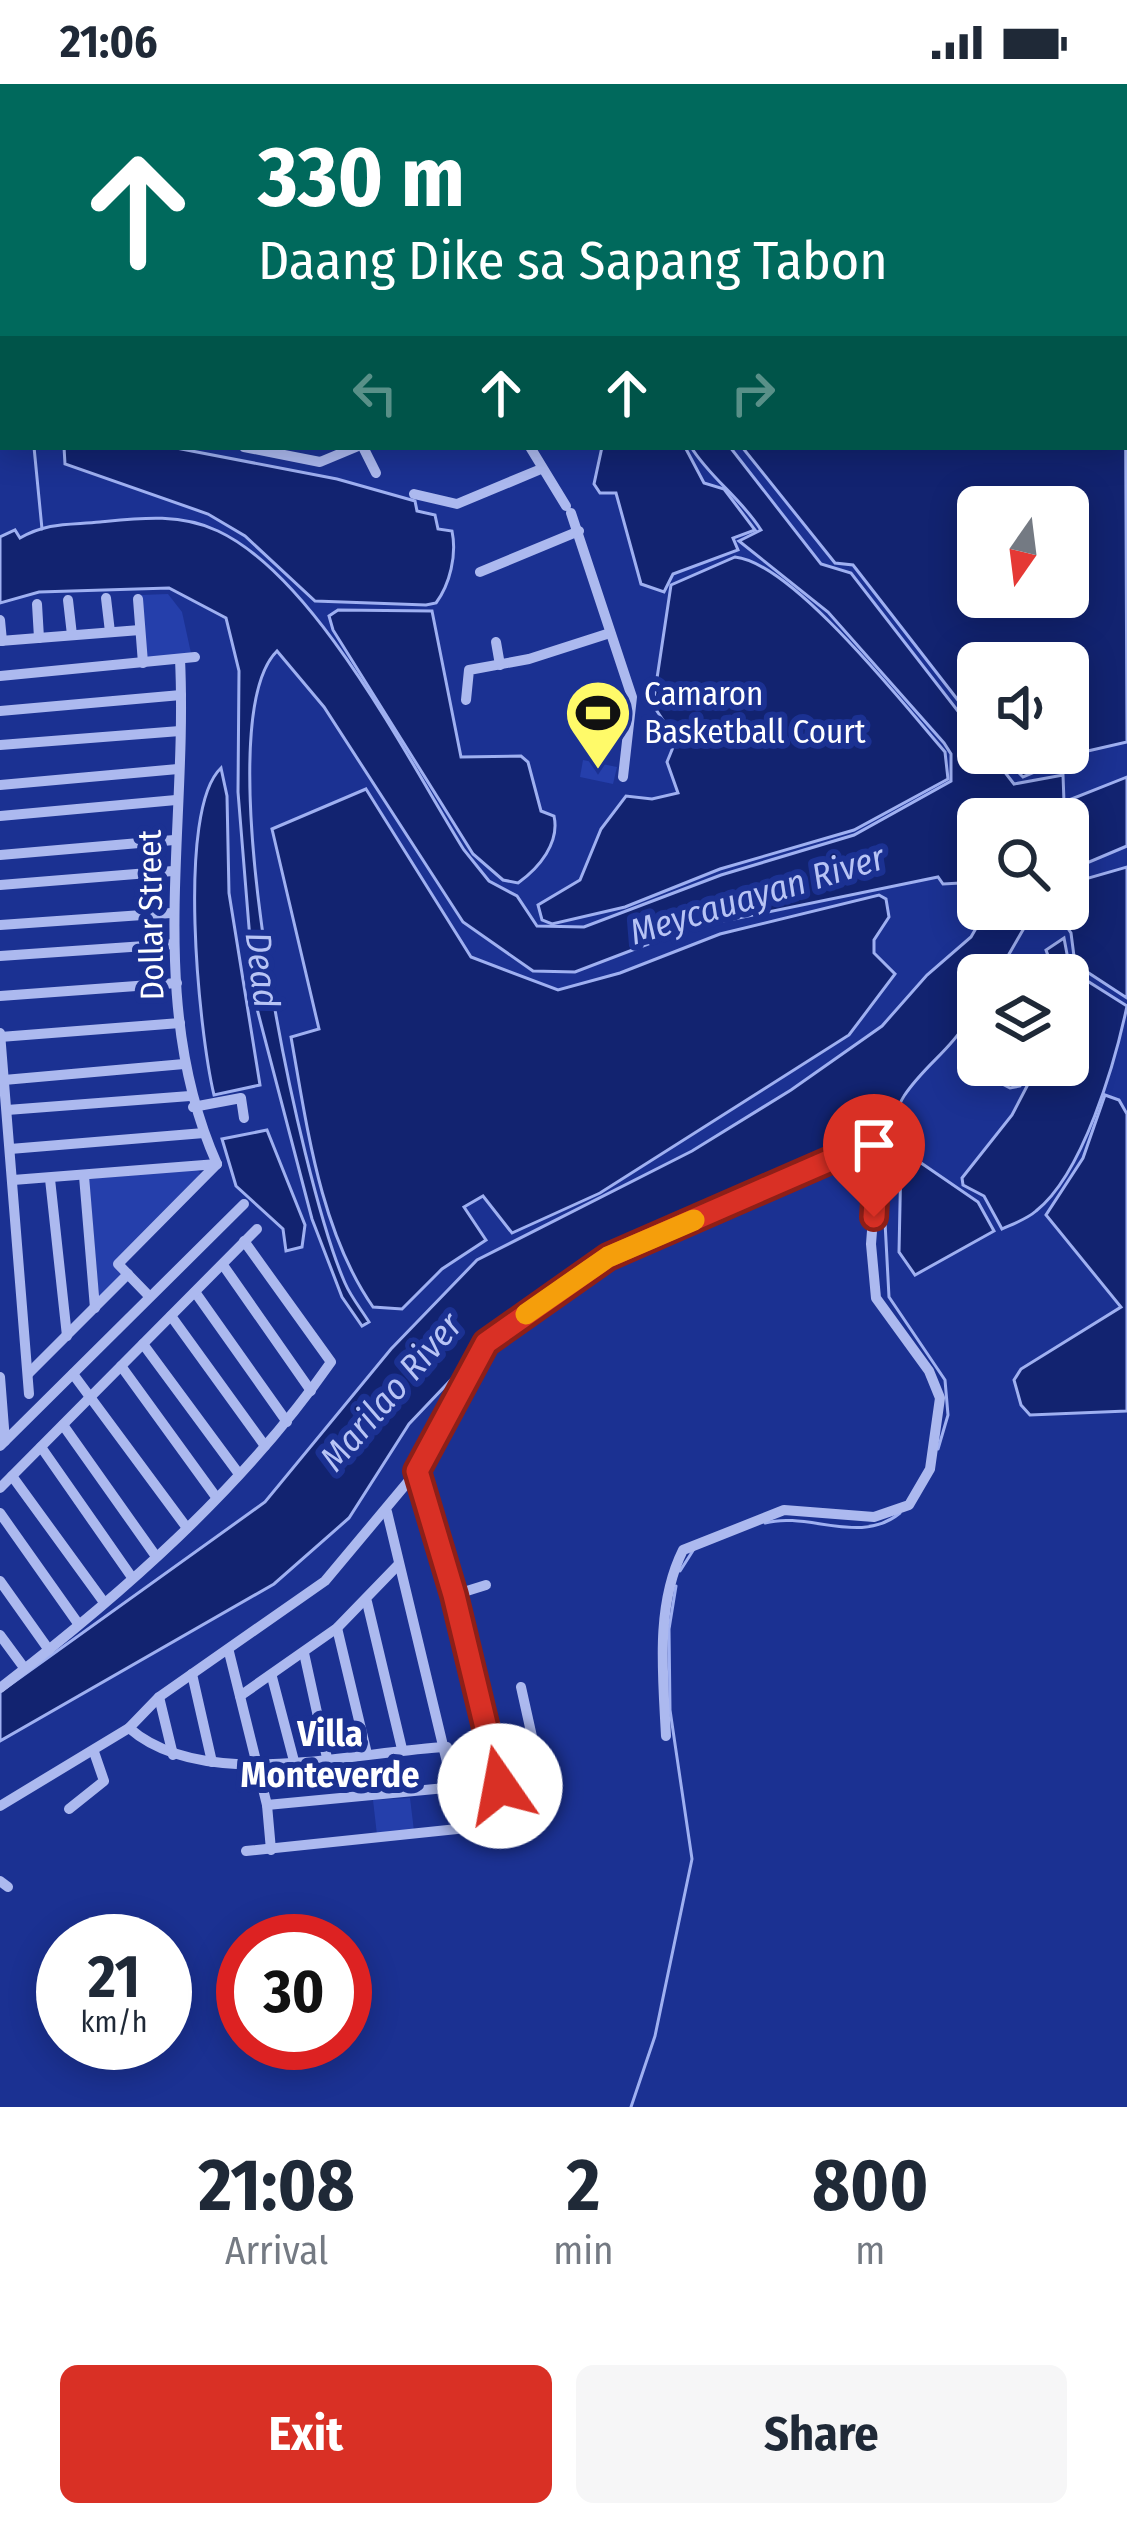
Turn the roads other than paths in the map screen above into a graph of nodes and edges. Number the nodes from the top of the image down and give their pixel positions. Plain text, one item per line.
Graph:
1 (269, 450) edge
2 (351, 450) edge
3 (361, 450) edge
4 (532, 450) edge
5 (541, 469) junction
6 (376, 473) dead end
7 (414, 494) dead end
8 (579, 531) junction
9 (481, 572) dead end
10 (106, 598) dead end
11 (138, 599) dead end
12 (68, 600) dead end
13 (37, 604) dead end
14 (0, 620) edge
15 (140, 630) junction
16 (110, 632) junction
17 (610, 634) junction
18 (72, 635) junction
19 (39, 638) junction
20 (1, 641) edge
21 (496, 642) dead end
22 (195, 657) dead end
23 (180, 659) junction
24 (143, 663) junction
25 (500, 664) junction
26 (0, 676) edge
27 (182, 694) junction
28 (466, 700) dead end
29 (0, 711) edge
30 (180, 731) junction
31 (0, 745) edge
32 (178, 769) junction
33 (622, 777) dead end
34 (0, 784) edge
35 (176, 800) junction
36 (0, 816) edge
37 (174, 840) junction
38 (0, 855) edge
39 (173, 872) junction
40 (0, 885) edge
41 (171, 913) junction
42 (0, 925) edge
43 (174, 944) junction
44 (0, 956) edge
45 (177, 982) junction
46 (0, 996) edge
47 (180, 1022) junction
48 (0, 1036) edge
49 (184, 1064) junction
50 (4, 1080) junction
51 (191, 1102) junction
52 (7, 1110) junction
53 (244, 1118) dead end
54 (204, 1133) junction
55 (10, 1149) junction
56 (218, 1164) junction
57 (84, 1176) junction
58 (50, 1179) junction
59 (13, 1180) junction
60 (244, 1204) dead end
61 (257, 1229) dead end
62 (244, 1241) junction
63 (223, 1265) junction
64 (128, 1274) junction
65 (195, 1292) junction
66 (149, 1296) junction
67 (95, 1308) junction
68 (170, 1316) junction
69 (67, 1336) junction
70 (143, 1344) junction
71 (122, 1366) junction
72 (74, 1374) junction
73 (28, 1375) junction
74 (0, 1377) edge
75 (311, 1391) junction
76 (29, 1394) dead end
77 (91, 1396) junction
78 (287, 1422) junction
79 (63, 1425) junction
80 (2, 1444) edge
81 (266, 1446) junction
82 (41, 1448) junction
83 (417, 1471) junction
84 (239, 1474) junction
85 (12, 1476) junction
86 (0, 1488) edge
87 (216, 1497) junction
88 (387, 1511) junction
89 (0, 1513) edge
90 (187, 1528) junction
91 (155, 1555) junction
92 (399, 1564) junction
93 (131, 1576) junction
94 (0, 1581) edge
95 (486, 1585) dead end
96 (454, 1595) junction
97 (103, 1601) junction
98 (367, 1602) junction
99 (77, 1622) junction
100 (337, 1628) junction
101 (0, 1635) edge
102 (49, 1650) junction
103 (229, 1652) junction
104 (304, 1653) junction
105 (25, 1669) junction
106 (193, 1674) junction
107 (272, 1677) junction
108 (521, 1687) dead end
109 (0, 1688) edge
110 (159, 1696) junction
111 (240, 1696) junction
112 (129, 1728) junction
113 (666, 1736) dead end
114 (447, 1747) junction
115 (402, 1749) junction
116 (94, 1752) junction
117 (493, 1752) junction
118 (368, 1754) junction
119 (173, 1755) junction
120 (327, 1758) junction
121 (294, 1761) junction
122 (212, 1762) junction
123 (256, 1763) junction
124 (456, 1787) junction
125 (267, 1805) junction
126 (0, 1806) edge
127 (69, 1809) dead end
128 (464, 1828) junction
129 (271, 1850) junction
130 (246, 1851) dead end

1 - 2 street
3 - 6 street
4 - 5 street
5 - 7 street
5 - 8 street
8 - 9 street
8 - 17 street
10 - 16 street
11 - 15 street
12 - 18 street
13 - 19 street
14 - 20 street
15 - 16 street
15 - 24 street
16 - 18 street
17 - 25 street
17 - 33 street
18 - 19 street
19 - 20 street
21 - 25 street
22 - 23 street
23 - 24 street
23 - 27 street, Dollar Street
24 - 26 street
25 - 28 street
27 - 29 street
27 - 30 street, Dollar Street
30 - 31 street
30 - 32 street, Dollar Street
32 - 34 street
32 - 35 street, Dollar Street
35 - 36 street
35 - 37 street, Dollar Street
37 - 38 street
37 - 39 street, Dollar Street
39 - 40 street
39 - 41 street, Dollar Street
41 - 42 street
41 - 43 street, Dollar Street
43 - 44 street
43 - 45 street, Dollar Street
45 - 46 street
45 - 47 street, Dollar Street
47 - 48 street
47 - 49 street, Dollar Street
48 - 50 street
49 - 50 street
49 - 51 street, Dollar Street
50 - 52 street
51 - 52 street
51 - 53 street
51 - 54 street, Dollar Street
52 - 55 street
54 - 55 street
54 - 56 street, Dollar Street
55 - 59 street
56 - 57 street
56 - 64 street
57 - 58 street
57 - 67 street
58 - 59 street
58 - 69 street
59 - 73 street
60 - 66 street
61 - 62 street
62 - 63 street
62 - 75 street
63 - 65 street
63 - 75 street
64 - 66 street
64 - 67 street
65 - 68 street
65 - 78 street
66 - 72 street
67 - 69 street
68 - 70 street
68 - 81 street
69 - 73 street
70 - 71 street
70 - 84 street
71 - 77 street
71 - 87 street
72 - 77 street
72 - 80 street
73 - 76 street
74 - 80 street
75 - 78 street
77 - 79 street
77 - 90 street
78 - 81 street
79 - 82 street
79 - 91 street
81 - 84 street
82 - 85 street
82 - 93 street
83 - 88 street
83 - 96 street
83 - 113 street
84 - 87 street
85 - 86 street
85 - 97 street
87 - 90 street
88 - 92 street
88 - 103 street
89 - 99 street
90 - 91 street
91 - 93 street
92 - 98 street
92 - 114 street
93 - 97 street
94 - 102 street
95 - 96 street
96 - 117 street
97 - 99 street
98 - 100 street
98 - 115 street
99 - 102 street
100 - 104 street
100 - 118 street
101 - 105 street
102 - 105 street
103 - 106 street
103 - 111 street
104 - 107 street
104 - 120 street
105 - 109 street
106 - 110 street
106 - 122 street
107 - 111 street
107 - 121 street
108 - 117 street
110 - 112 street
110 - 119 street
111 - 123 street
112 - 116 street
112 - 119 street
114 - 115 street
114 - 124 street
115 - 118 street
116 - 126 street
116 - 127 street
117 - 128 street
118 - 120 street
119 - 122 street
120 - 121 street
121 - 123 street
122 - 123 street
123 - 125 street
124 - 125 street
124 - 128 street
125 - 129 street
128 - 129 street
129 - 130 street

